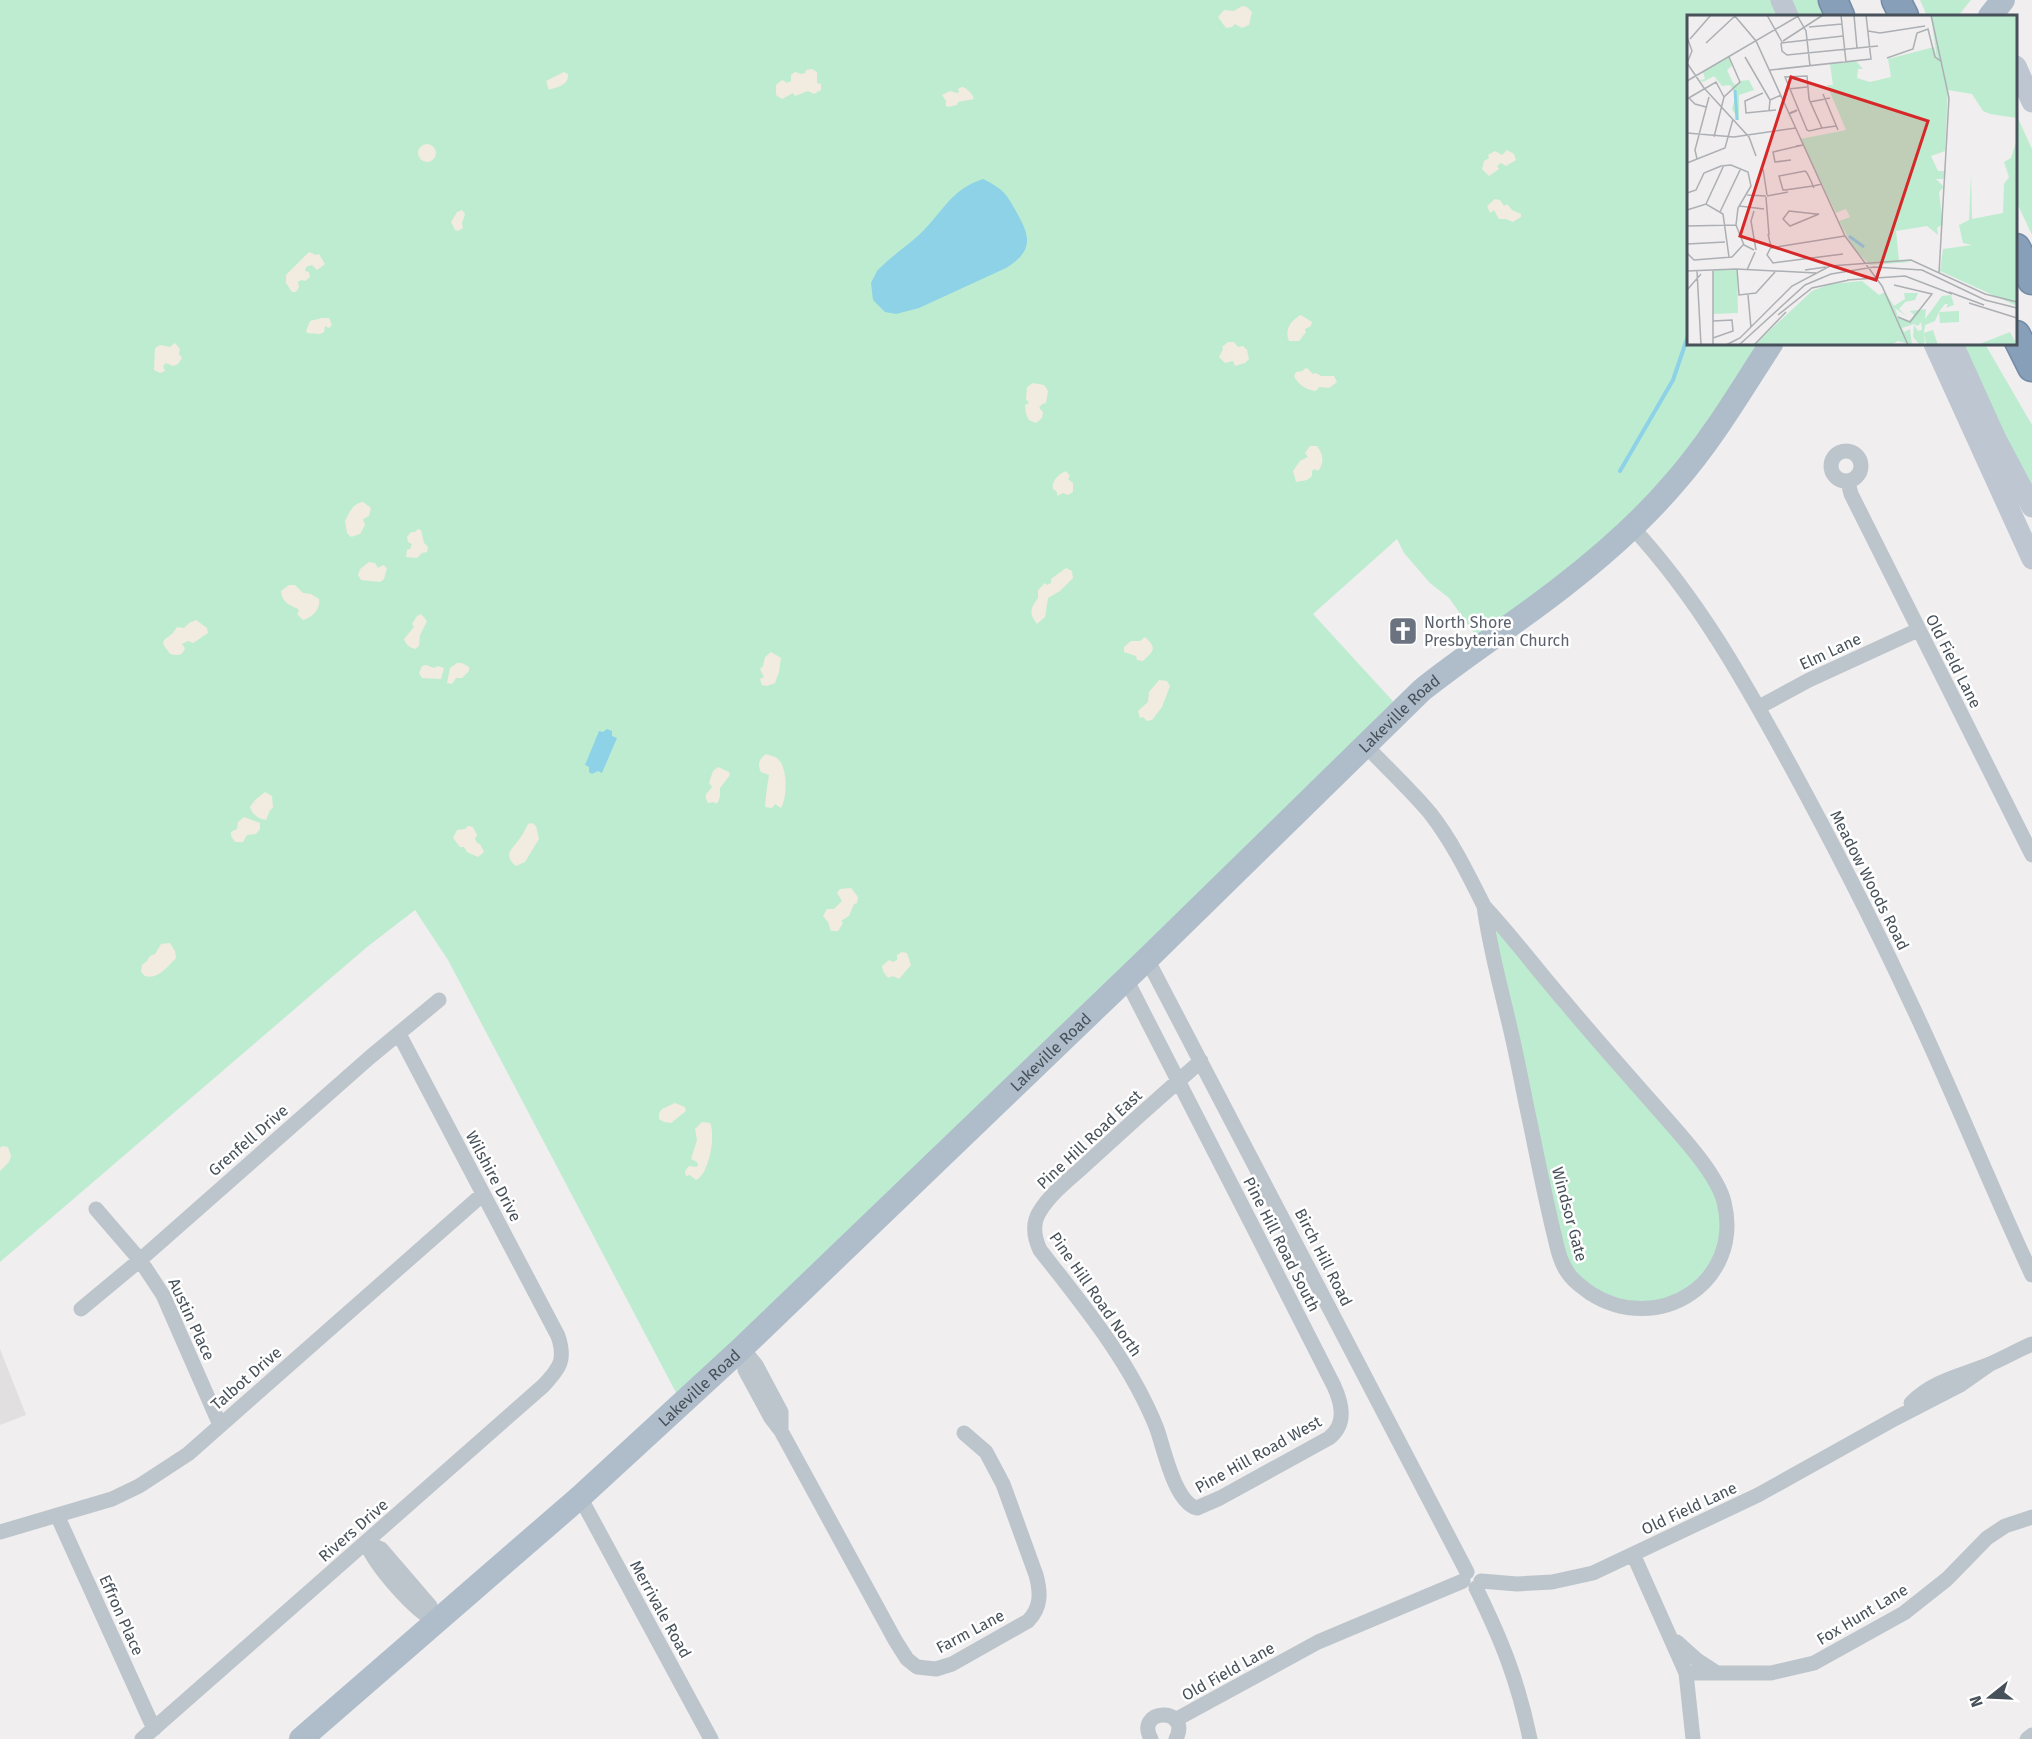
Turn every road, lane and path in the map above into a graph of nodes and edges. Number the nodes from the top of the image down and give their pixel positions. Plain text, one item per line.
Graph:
1 (1781, 0) edge
2 (1833, 0) edge
3 (1852, 0) edge
4 (1896, 0) edge
5 (1788, 15) edge
6 (1840, 15) edge
7 (1860, 15) edge
8 (1904, 15) edge
9 (2017, 68) edge
10 (2032, 102) edge
11 (2017, 250) edge
12 (2032, 280) edge
13 (2017, 337) edge
14 (1770, 345) edge
15 (1934, 345) edge
16 (1953, 345) edge
17 (2032, 367) edge
18 (1848, 482) dead end
19 (2032, 507) edge
20 (1632, 526) junction
21 (2032, 559) edge
22 (1918, 630) junction
23 (1759, 707) junction
24 (1365, 745) junction
25 (2032, 855) edge
26 (1484, 906) junction
27 (1147, 959) junction
28 (1126, 980) junction
29 (440, 1000) dead end
30 (399, 1034) junction
31 (1201, 1061) junction
32 (1178, 1081) junction
33 (483, 1194) junction
34 (96, 1209) dead end
35 (1034, 1231) joint
36 (140, 1260) junction
37 (2032, 1275) edge
38 (81, 1309) dead end
39 (558, 1336) joint
40 (2032, 1344) edge
41 (742, 1348) junction
42 (220, 1425) junction
43 (1339, 1427) joint
44 (964, 1433) dead end
45 (580, 1497) junction
46 (1191, 1507) joint
47 (57, 1515) junction
48 (2032, 1516) edge
49 (0, 1532) edge
50 (366, 1543) junction
51 (1633, 1554) junction
52 (1472, 1580) junction
53 (436, 1622) junction
54 (1670, 1634) junction
55 (1686, 1673) junction
56 (1720, 1674) junction
57 (1175, 1720) junction
58 (148, 1734) edge
59 (2032, 1735) edge
60 (301, 1739) edge
61 (711, 1739) edge
62 (1151, 1739) edge
63 (1176, 1739) edge
64 (1530, 1739) edge
65 (1694, 1739) edge
66 (2027, 1739) edge

1 - 5 main road
2 - 6 highway
3 - 7 highway
4 - 8 highway
9 - 10 main road
11 - 12 highway
13 - 17 highway
14 - 20 main road, Lakeville Road
15 - 21 main road
16 - 19 main road
18 - 22 street, Old Field Lane
20 - 23 street, Meadow Woods Road
20 - 24 main road, Lakeville Road
22 - 23 street, Elm Lane
22 - 25 street, Old Field Lane
23 - 37 street, Meadow Woods Road
24 - 26 street, Windsor Gate
24 - 27 main road, Lakeville Road
26 - 26 street, Windsor Gate
27 - 28 main road, Lakeville Road
27 - 31 street, Birch Hill Road
28 - 32 street, Pine Hill Road South
28 - 41 main road, Lakeville Road
29 - 30 street, Grenfell Drive
30 - 33 street, Wilshire Drive
30 - 36 street, Grenfell Drive
31 - 32 street, Pine Hill Road East
31 - 52 street, Birch Hill Road
32 - 35 street, Pine Hill Road East
32 - 43 street, Pine Hill Road South
33 - 39 street, Wilshire Drive
33 - 42 street, Talbot Drive
34 - 36 street, Austin Place
35 - 46 street, Pine Hill Road North
36 - 38 street, Grenfell Drive
36 - 42 street, Austin Place
39 - 50 street, Rivers Drive
40 - 51 street, Old Field Lane
41 - 44 street, Farm Lane
41 - 45 main road, Lakeville Road
42 - 47 street, Talbot Drive
43 - 46 street, Pine Hill Road West
45 - 53 main road, Lakeville Road
45 - 61 street, Merrivale Road
47 - 49 street, Talbot Drive
47 - 58 street, Effron Place
48 - 56 street, Fox Hunt Lane
50 - 53 street
50 - 58 street, Rivers Drive
51 - 52 street, Old Field Lane
51 - 54 street
52 - 57 street, Old Field Lane
52 - 64 street, Birch Hill Road
53 - 60 main road, Lakeville Road
54 - 55 street
54 - 56 street
55 - 56 street, Fox Hunt Lane
55 - 65 street
57 - 62 street, Old Field Lane
57 - 63 street, Old Field Lane
59 - 66 street

